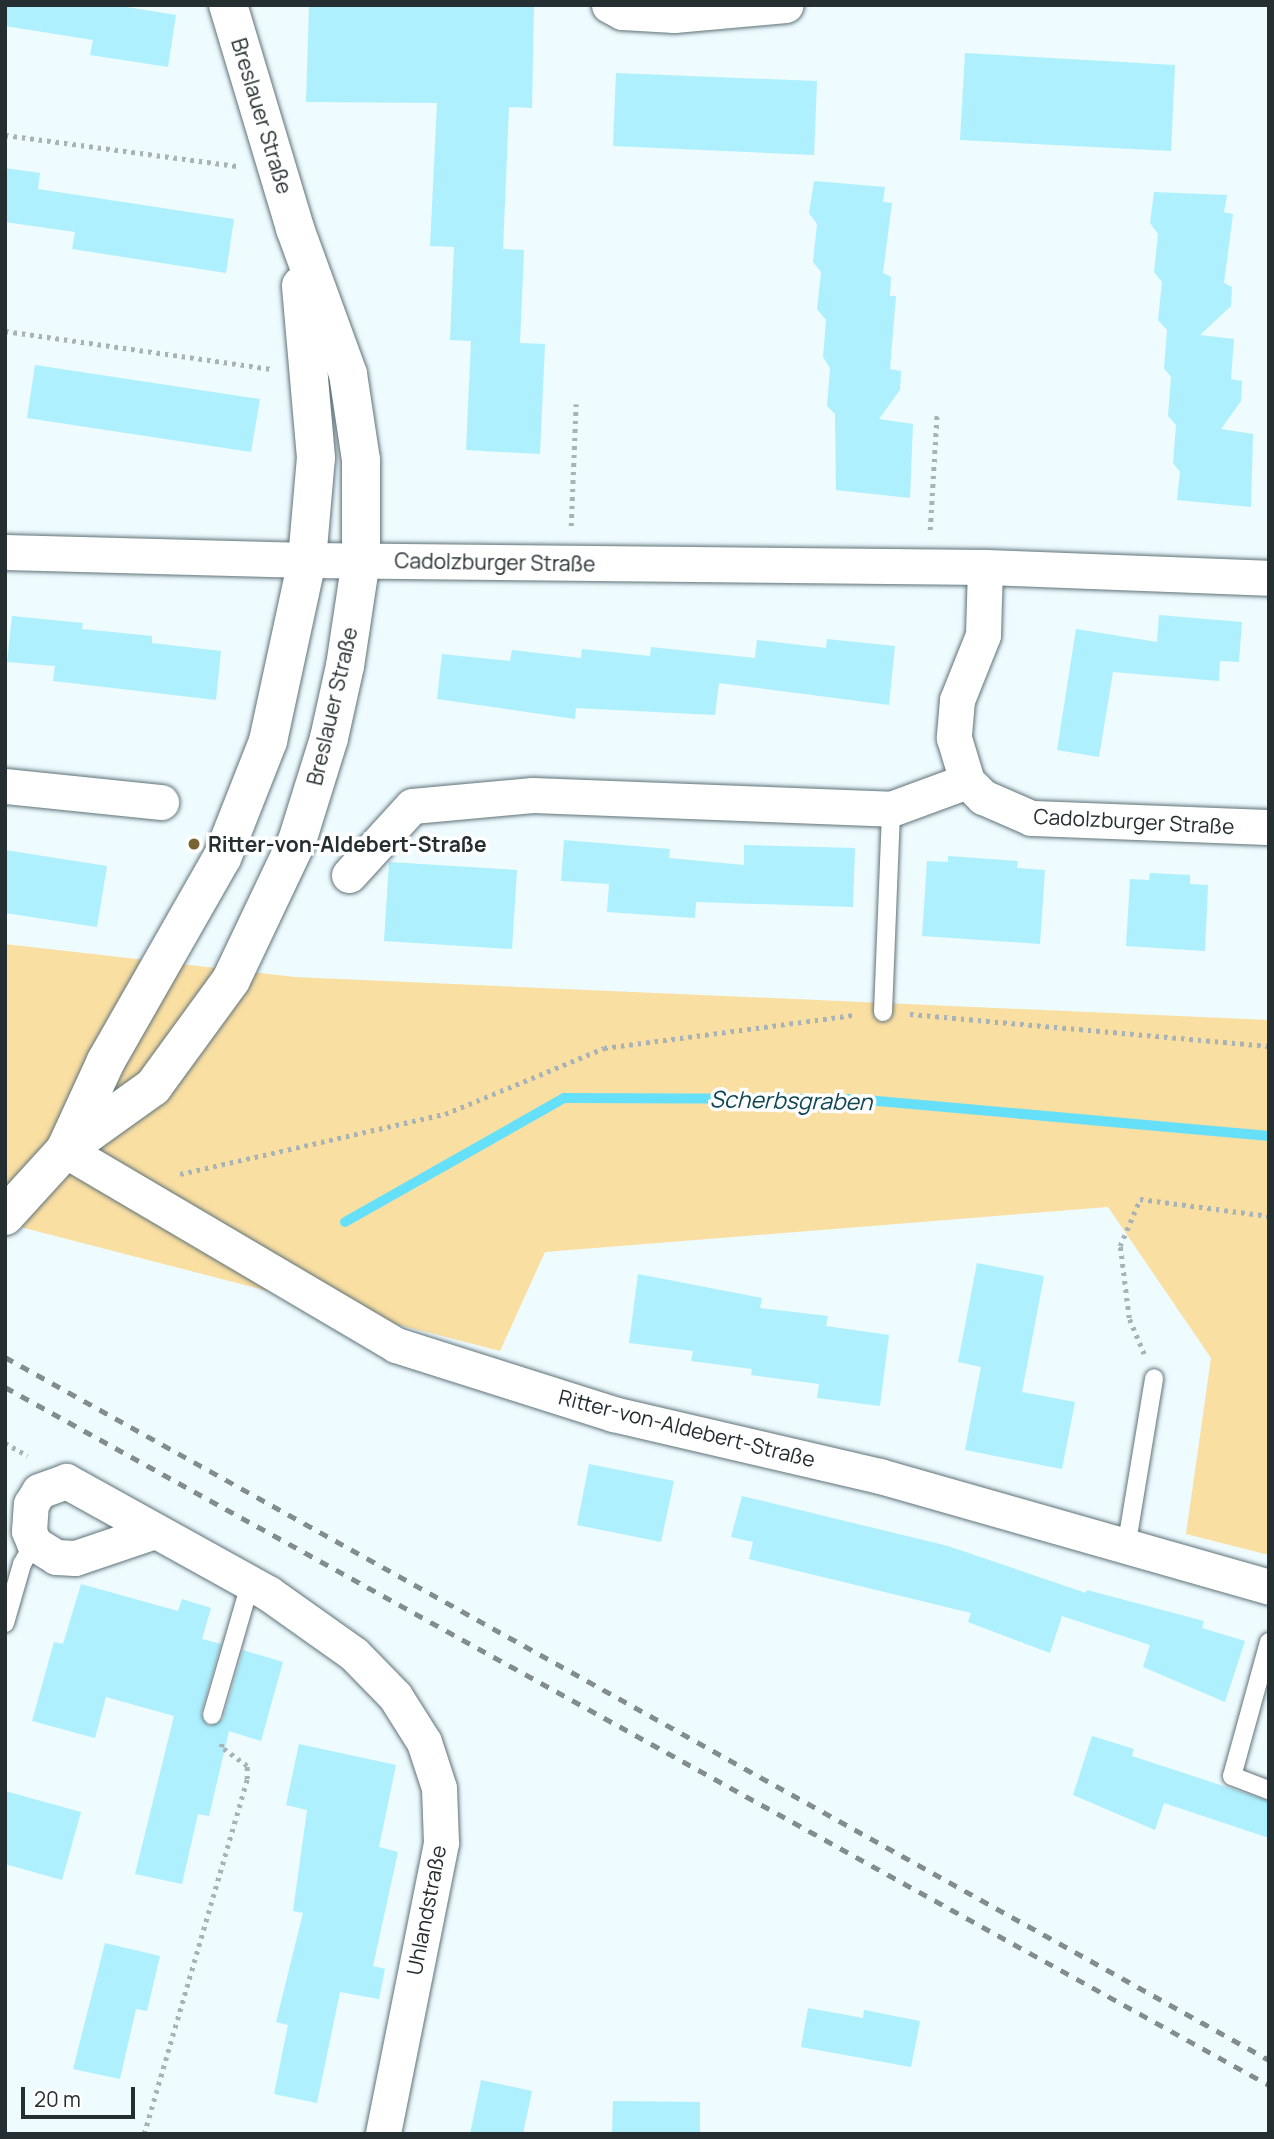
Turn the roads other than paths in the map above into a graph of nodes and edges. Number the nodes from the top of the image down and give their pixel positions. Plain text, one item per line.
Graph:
1 (228, 5) edge
2 (609, 5) edge
3 (786, 5) edge
4 (295, 228) junction
5 (5, 552) edge
6 (307, 560) junction
7 (361, 560) junction
8 (985, 567) junction
9 (1269, 578) edge
10 (967, 781) junction
11 (5, 786) edge
12 (161, 802) dead end
13 (891, 809) junction
14 (1269, 827) edge
15 (349, 875) dead end
16 (883, 1012) road end
17 (65, 1150) junction
18 (5, 1216) edge
19 (1154, 1378) road end
20 (152, 1532) junction
21 (34, 1543) junction
22 (1126, 1548) junction
23 (250, 1584) junction
24 (1269, 1587) edge
25 (5, 1623) edge
26 (1269, 1642) edge
27 (212, 1715) road end
28 (1269, 1790) edge
29 (383, 2134) edge

1 - 4 main road, Breslauer Straße
2 - 3 street
4 - 6 main road, Breslauer Straße
4 - 7 main road, Breslauer Straße
5 - 6 street, Cadolzburger Straße
6 - 7 street, Cadolzburger Straße
6 - 17 main road, Breslauer Straße
7 - 8 street, Cadolzburger Straße
7 - 17 main road, Breslauer Straße
8 - 9 street, Cadolzburger Straße
8 - 10 street
10 - 13 street
10 - 14 street, Cadolzburger Straße
11 - 12 street
13 - 15 street
13 - 16 lane
17 - 18 main road, Breslauer Straße
17 - 22 street, Ritter-von-Aldebert-Straße
19 - 22 lane
20 - 21 street
20 - 21 street, Uhlandstraße
20 - 23 street, Uhlandstraße
21 - 25 lane
22 - 24 street, Ritter-von-Aldebert-Straße
23 - 27 lane
23 - 29 street, Uhlandstraße
26 - 28 lane

